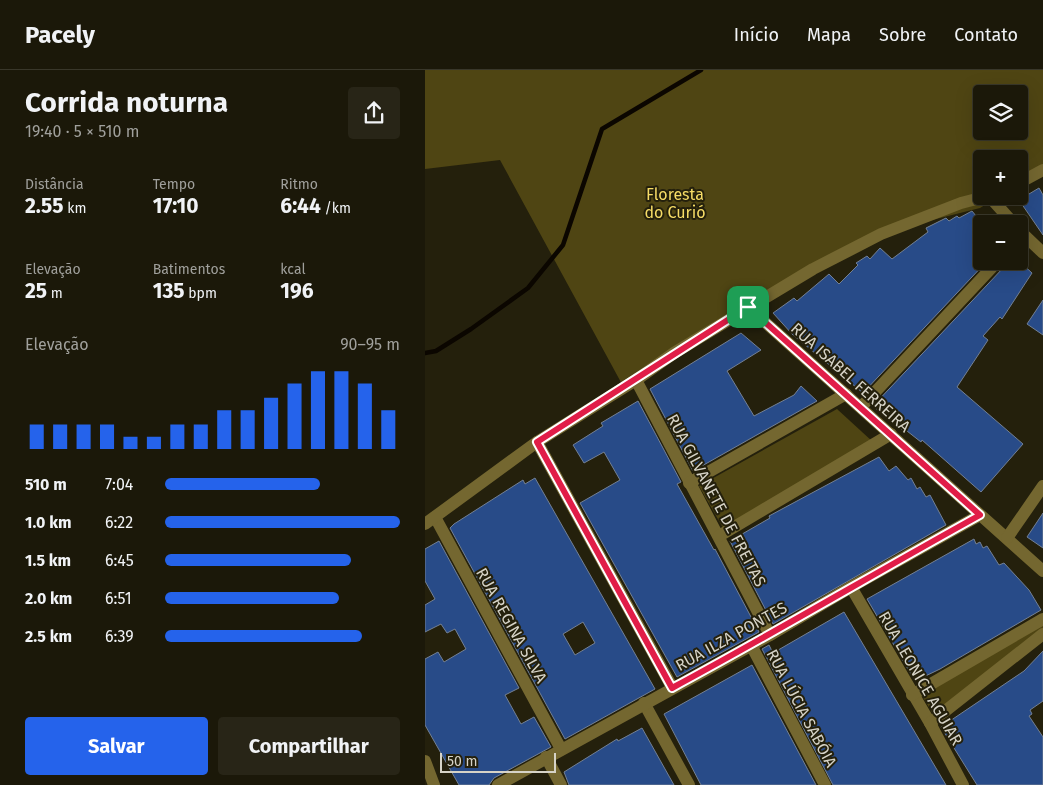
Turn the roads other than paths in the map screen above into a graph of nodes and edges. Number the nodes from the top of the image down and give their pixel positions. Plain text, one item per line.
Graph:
1 (1043, 170) edge
2 (1028, 178) edge
3 (973, 200) edge
4 (997, 205) edge
5 (1005, 215) edge
6 (1028, 241) edge
7 (1043, 253) edge
8 (989, 270) edge
9 (748, 307) junction
10 (636, 380) junction
11 (846, 394) junction
12 (861, 407) junction
13 (891, 434) junction
14 (537, 442) junction
15 (689, 483) junction
16 (1043, 486) edge
17 (980, 515) junction
18 (430, 521) edge
19 (719, 536) junction
20 (1007, 538) junction
21 (1043, 570) edge
22 (851, 587) junction
23 (1043, 619) edge
24 (1043, 634) edge
25 (770, 635) junction
26 (751, 646) junction
27 (672, 688) junction
28 (911, 695) junction
29 (644, 702) junction
30 (930, 723) junction
31 (561, 749) junction
32 (546, 757) junction
33 (425, 761) edge
34 (434, 785) edge
35 (498, 785) edge
36 (561, 785) edge
37 (689, 785) edge
38 (825, 785) edge
39 (963, 785) edge

1 - 2 street
3 - 9 street
4 - 5 street
6 - 7 street
8 - 12 street
9 - 10 street
9 - 11 street, RUA ISABEL FERREIRA
10 - 14 street
10 - 15 street, RUA GILVANETE DE FREITAS
11 - 12 street, RUA ISABEL FERREIRA
11 - 15 street
12 - 13 street, RUA ISABEL FERREIRA
13 - 17 street, RUA ISABEL FERREIRA
13 - 19 street
14 - 18 street
14 - 27 street
15 - 19 street, RUA GILVANETE DE FREITAS
16 - 20 street
17 - 20 street, RUA ISABEL FERREIRA
17 - 22 street, RUA ILZA PONTES
18 - 31 street, RUA REGINA SILVA
19 - 25 street, RUA GILVANETE DE FREITAS
20 - 21 street, RUA ISABEL FERREIRA
22 - 25 street, RUA ILZA PONTES
22 - 28 street, RUA LEONICE AGUIAR
23 - 28 street
24 - 30 street
25 - 26 street, RUA ILZA PONTES
26 - 27 street, RUA ILZA PONTES
26 - 38 street, RUA LÚCIA SABÓIA
27 - 29 street, RUA ILZA PONTES
28 - 30 street, RUA LEONICE AGUIAR
29 - 31 street, RUA ILZA PONTES
29 - 37 street
30 - 39 street, RUA LEONICE AGUIAR
31 - 32 street, RUA ILZA PONTES
32 - 35 street, RUA ILZA PONTES
32 - 36 street
33 - 34 street

